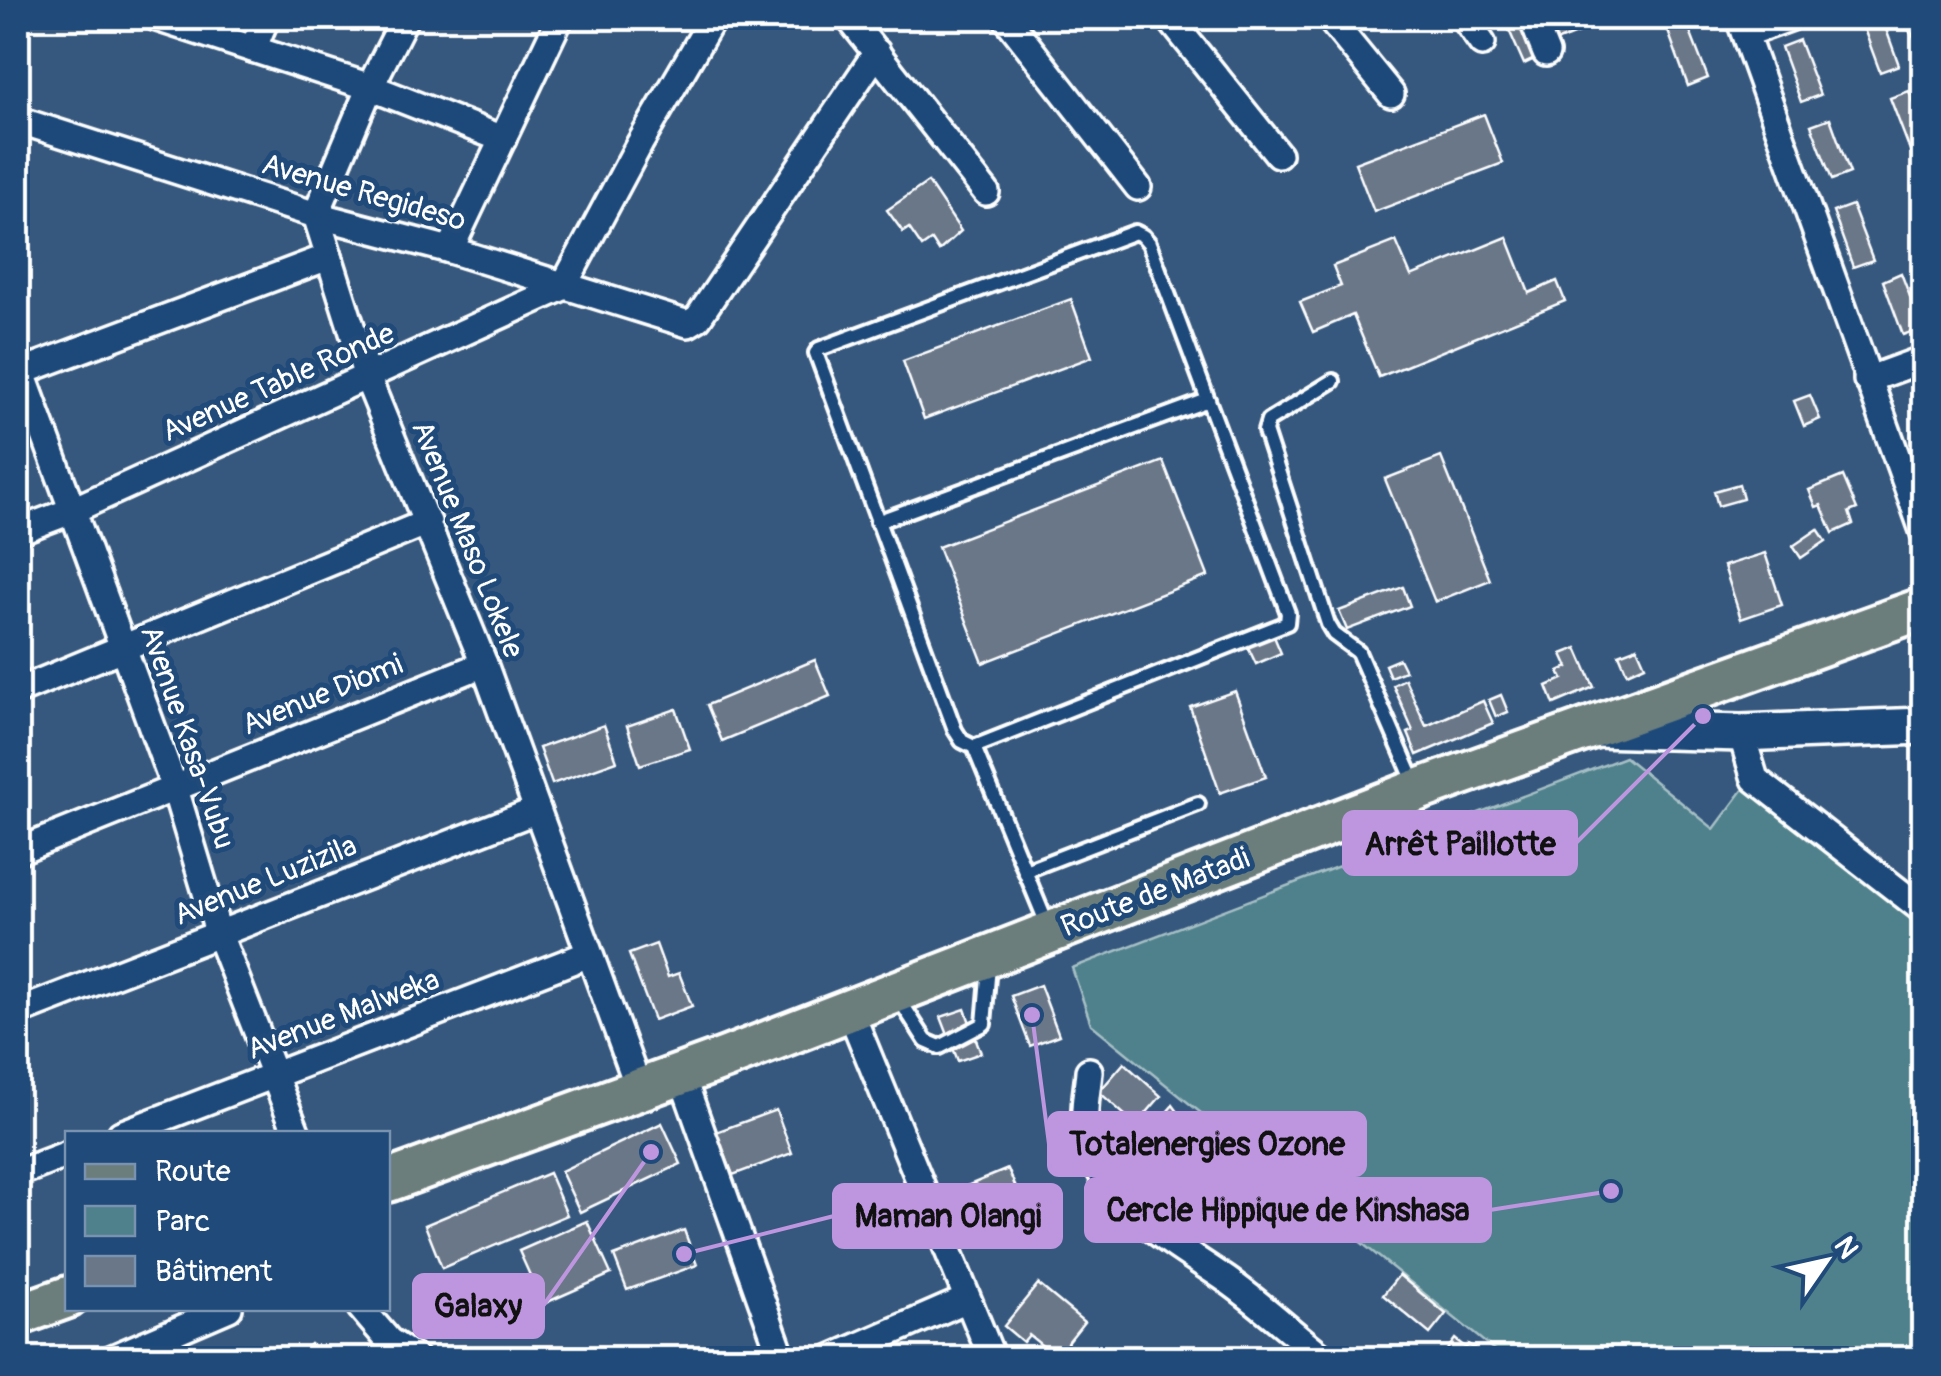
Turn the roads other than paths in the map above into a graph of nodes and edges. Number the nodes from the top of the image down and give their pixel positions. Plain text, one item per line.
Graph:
1 (156, 18) edge
2 (266, 18) edge
3 (405, 18) edge
4 (560, 18) edge
5 (713, 18) edge
6 (849, 18) edge
7 (1006, 18) edge
8 (1170, 18) edge
9 (1328, 18) edge
10 (1464, 18) edge
11 (1532, 18) edge
12 (1789, 18) edge
13 (1920, 18) edge
14 (1742, 26) edge
15 (1924, 27) edge
16 (1482, 43) dead end
17 (253, 49) junction
18 (877, 52) junction
19 (1546, 53) dead end
20 (370, 87) junction
21 (1391, 94) dead end
22 (18, 120) edge
23 (503, 139) junction
24 (1278, 154) dead end
25 (1138, 188) dead end
26 (986, 192) dead end
27 (316, 214) junction
28 (450, 250) junction
29 (328, 257) junction
30 (563, 287) junction
31 (1924, 359) edge
32 (19, 369) edge
33 (367, 377) junction
34 (1333, 380) dead end
35 (1867, 380) junction
36 (1208, 400) junction
37 (71, 510) junction
38 (428, 522) junction
39 (877, 522) junction
40 (18, 531) edge
41 (1924, 534) edge
42 (1924, 608) edge
43 (125, 648) junction
44 (484, 664) junction
45 (1697, 689) junction
46 (18, 691) edge
47 (1924, 726) edge
48 (1582, 729) junction
49 (1702, 732) junction
50 (1742, 733) junction
51 (974, 747) junction
52 (176, 788) junction
53 (1418, 790) junction
54 (1198, 804) dead end
55 (537, 810) junction
56 (18, 852) edge
57 (1025, 871) junction
58 (1924, 911) edge
59 (218, 932) junction
60 (1050, 933) junction
61 (589, 954) junction
62 (989, 957) junction
63 (895, 992) junction
64 (850, 1010) junction
65 (18, 1012) edge
66 (1089, 1071) dead end
67 (681, 1074) junction
68 (274, 1076) junction
69 (639, 1088) junction
70 (129, 1131) edge
71 (296, 1131) edge
72 (65, 1155) edge
73 (18, 1173) edge
74 (390, 1180) edge
75 (65, 1298) edge
76 (966, 1300) junction
77 (222, 1311) edge
78 (363, 1311) edge
79 (18, 1315) edge
80 (113, 1358) edge
81 (415, 1358) edge
82 (782, 1358) edge
83 (832, 1358) edge
84 (992, 1358) edge
85 (1324, 1358) edge

1 - 17 street
2 - 17 street
3 - 20 street
4 - 23 street
5 - 30 street
6 - 18 street
7 - 25 street
8 - 24 street
9 - 21 street
10 - 16 street
11 - 19 street
12 - 14 street
13 - 15 street
14 - 35 street
17 - 20 street
18 - 26 street
18 - 30 street, Avenue Regideso
20 - 23 street
20 - 27 street
22 - 27 street, Avenue Regideso
23 - 28 street
27 - 28 street, Avenue Regideso
27 - 29 street, Avenue Maso Lokele
28 - 30 street, Avenue Regideso
29 - 32 street
29 - 33 street, Avenue Maso Lokele
30 - 33 street, Avenue Table Ronde
31 - 35 street
32 - 37 street, Avenue Kasa-Vubu
33 - 37 street, Avenue Table Ronde
33 - 38 street, Avenue Maso Lokele
34 - 53 lane
35 - 41 street
36 - 39 lane
36 - 39 lane
36 - 51 lane
37 - 40 street, Avenue Table Ronde
37 - 43 street, Avenue Kasa-Vubu
38 - 43 street
38 - 44 street, Avenue Maso Lokele
39 - 51 lane
42 - 45 main road, Route de Matadi
43 - 46 street
43 - 52 street, Avenue Kasa-Vubu
44 - 52 street, Avenue Diomi
44 - 55 street, Avenue Maso Lokele
45 - 48 main road, Route de Matadi
45 - 49 street
47 - 50 street
48 - 49 street
48 - 53 main road, Route de Matadi
49 - 50 street
50 - 58 street
51 - 57 lane
52 - 56 street, Avenue Diomi
52 - 59 street, Avenue Kasa-Vubu
53 - 60 main road, Route de Matadi
54 - 57 lane
55 - 59 street, Avenue Luzizila
55 - 61 street, Avenue Maso Lokele
57 - 60 lane
59 - 65 street, Avenue Luzizila
59 - 68 street, Avenue Kasa-Vubu
60 - 62 main road, Route de Matadi
61 - 68 street, Avenue Malweka
61 - 69 street, Avenue Maso Lokele
62 - 63 main road, Route de Matadi
62 - 63 lane
63 - 64 main road, Route de Matadi
64 - 67 main road, Route de Matadi
64 - 76 street
66 - 85 street
67 - 69 main road, Route de Matadi
67 - 82 street
68 - 70 street, Avenue Malweka
68 - 71 street, Avenue Kasa-Vubu
69 - 74 main road, Route de Matadi
72 - 73 street
75 - 79 main road
76 - 83 street
76 - 84 street
77 - 80 street
78 - 81 street

